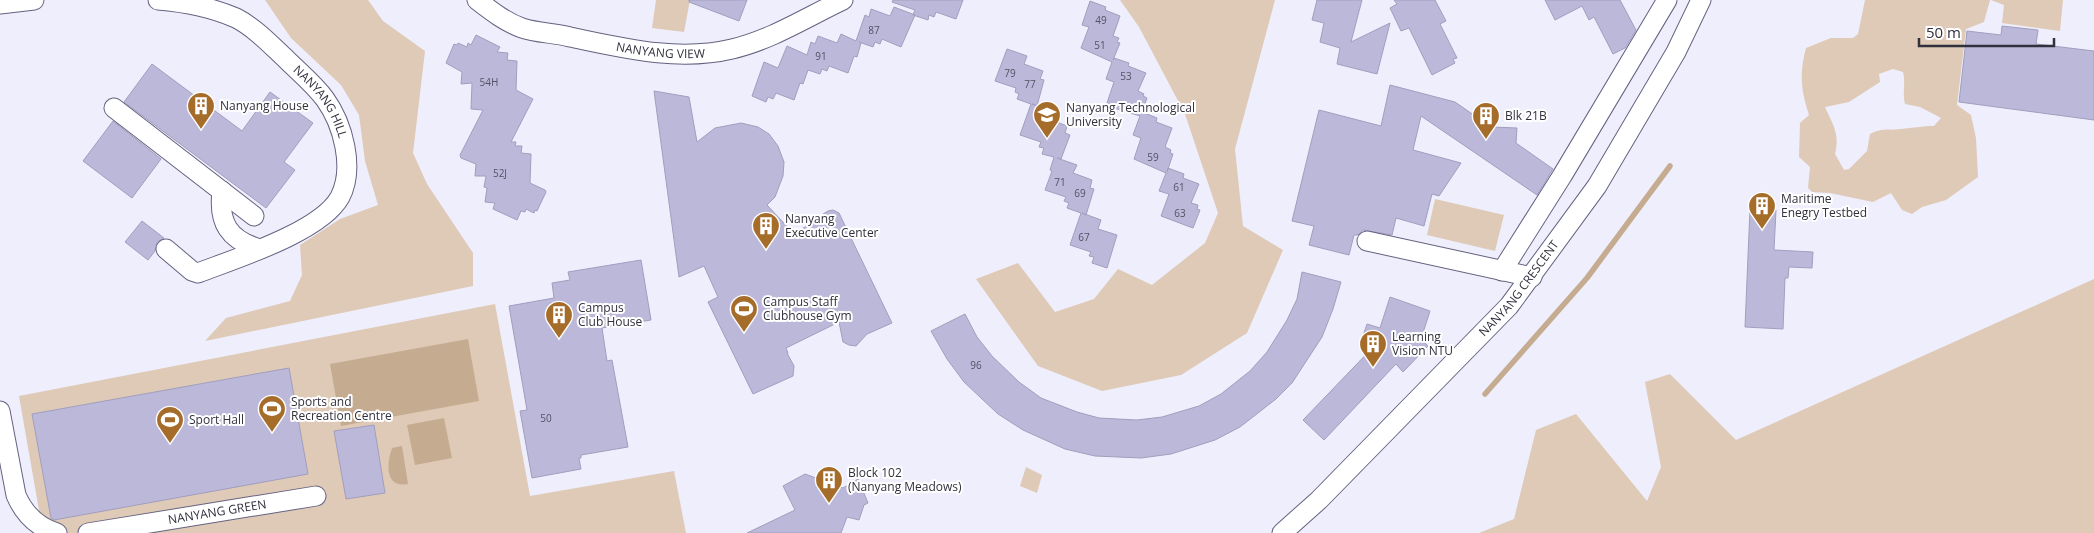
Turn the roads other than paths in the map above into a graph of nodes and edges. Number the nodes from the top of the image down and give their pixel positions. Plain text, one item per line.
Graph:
1 (34, 0) edge
2 (158, 0) edge
3 (477, 0) edge
4 (843, 0) edge
5 (1667, 0) edge
6 (1701, 0) edge
7 (0, 4) edge
8 (114, 108) dead end
9 (222, 191) junction
10 (254, 216) dead end
11 (1367, 241) dead end
12 (166, 249) dead end
13 (260, 249) junction
14 (1502, 271) junction
15 (1532, 277) junction
16 (0, 411) edge
17 (316, 496) dead end
18 (57, 533) edge
19 (88, 533) edge
20 (1282, 533) edge

1 - 7 street
2 - 13 street, NANYANG HILL
3 - 4 street, NANYANG VIEW
5 - 14 street
6 - 15 street, NANYANG CRESCENT
8 - 9 street
9 - 10 street
9 - 13 street
11 - 14 street
12 - 13 street, NANYANG HILL
14 - 15 street
15 - 20 street, NANYANG CRESCENT
16 - 18 street
17 - 19 street, NANYANG GREEN

